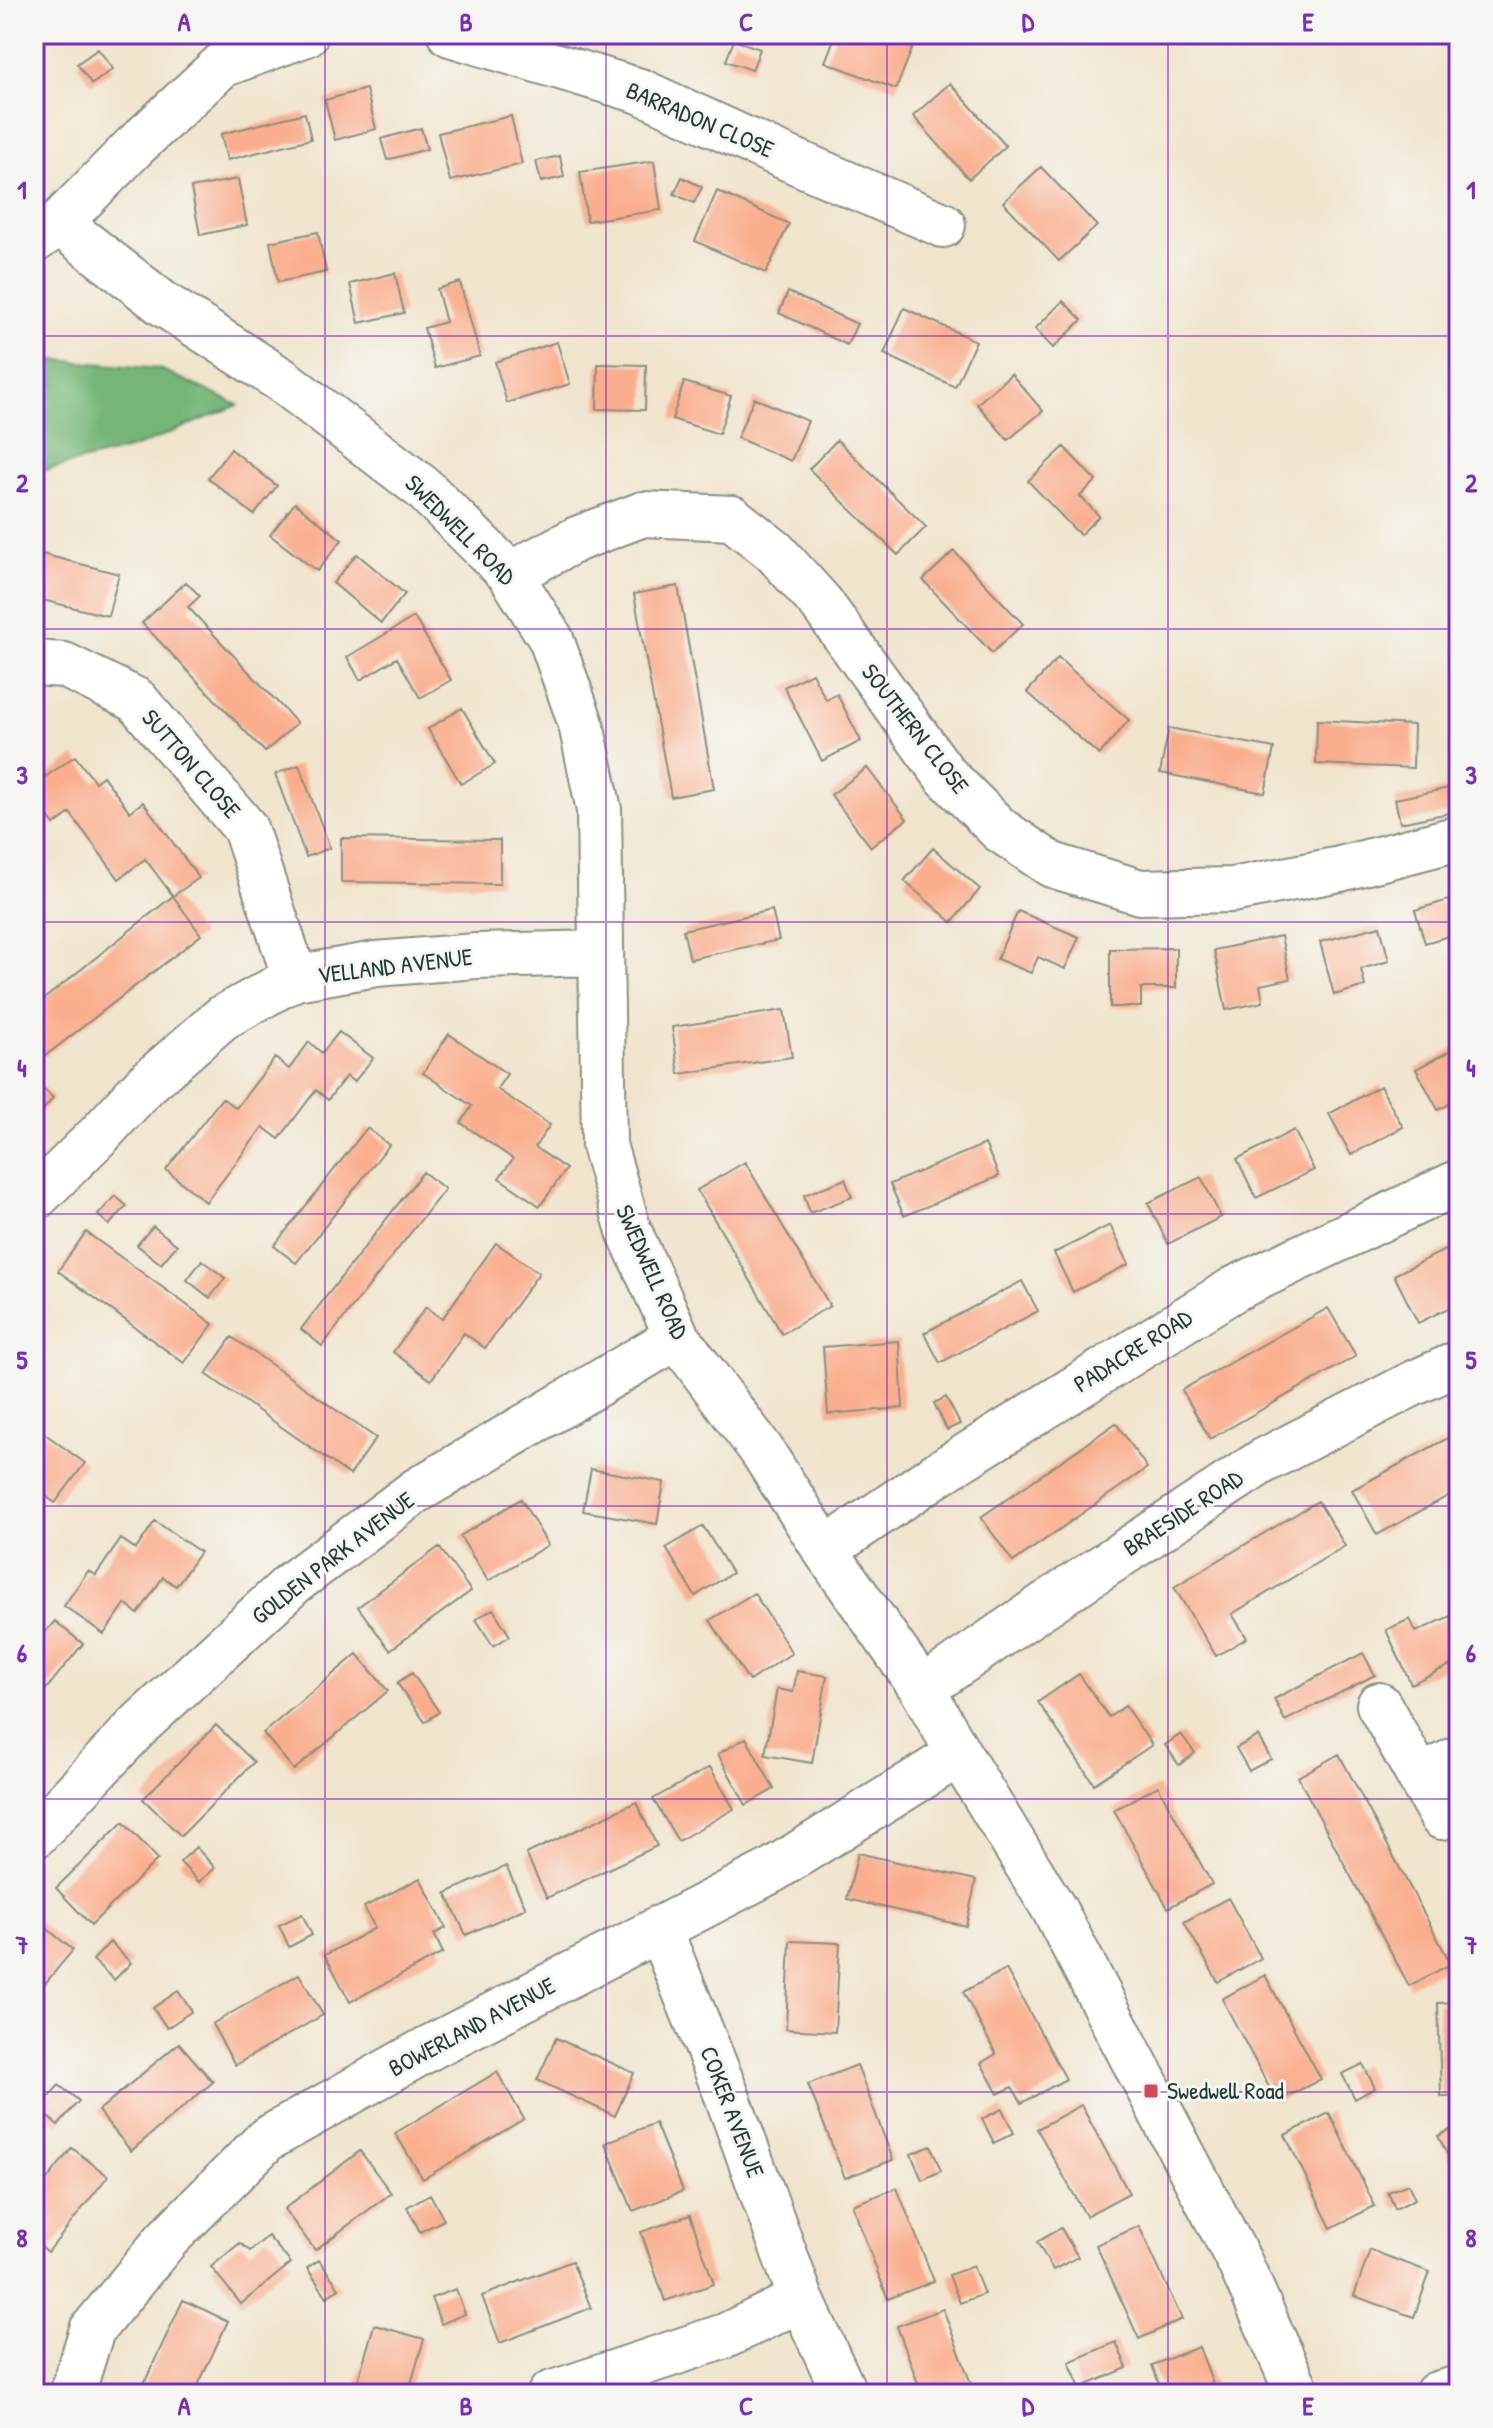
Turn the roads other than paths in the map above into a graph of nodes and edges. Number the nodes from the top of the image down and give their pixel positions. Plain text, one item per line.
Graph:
1 (306, 34) edge
2 (450, 34) edge
3 (943, 225) dead end
4 (46, 232) edge
5 (510, 574) junction
6 (34, 663) edge
7 (1459, 838) edge
8 (600, 953) junction
9 (295, 978) junction
10 (1459, 1182) edge
11 (34, 1199) edge
12 (677, 1337) junction
13 (1459, 1363) edge
14 (825, 1550) junction
15 (922, 1689) junction
16 (1379, 1705) dead end
17 (959, 1754) junction
18 (1440, 1768) edge
19 (1442, 1817) dead end
20 (34, 1836) edge
21 (659, 1928) junction
22 (801, 2299) junction
23 (1459, 2388) edge
24 (72, 2394) edge
25 (550, 2394) edge
26 (845, 2394) edge
27 (1298, 2394) edge
28 (1437, 2394) edge

1 - 4 street
2 - 3 street, BARRADON CLOSE
4 - 5 street, SWEDWELL ROAD
5 - 7 street, SOUTHERN CLOSE
5 - 8 street, SWEDWELL ROAD
6 - 9 street, SUTTON CLOSE
8 - 9 street, VELLAND AVENUE
8 - 12 street, SWEDWELL ROAD
9 - 11 street, VELLAND AVENUE
10 - 14 street, PADACRE ROAD
12 - 14 street, SWEDWELL ROAD
12 - 20 street, GOLDEN PARK AVENUE
13 - 15 street, BRAESIDE ROAD
14 - 15 street, SWEDWELL ROAD
15 - 17 street, SWEDWELL ROAD
16 - 18 street
17 - 21 street, BOWERLAND AVENUE
17 - 27 street, SWEDWELL ROAD
18 - 19 street
21 - 22 street, COKER AVENUE
21 - 24 street, BOWERLAND AVENUE
22 - 25 street
22 - 26 street, COKER AVENUE
23 - 28 street

